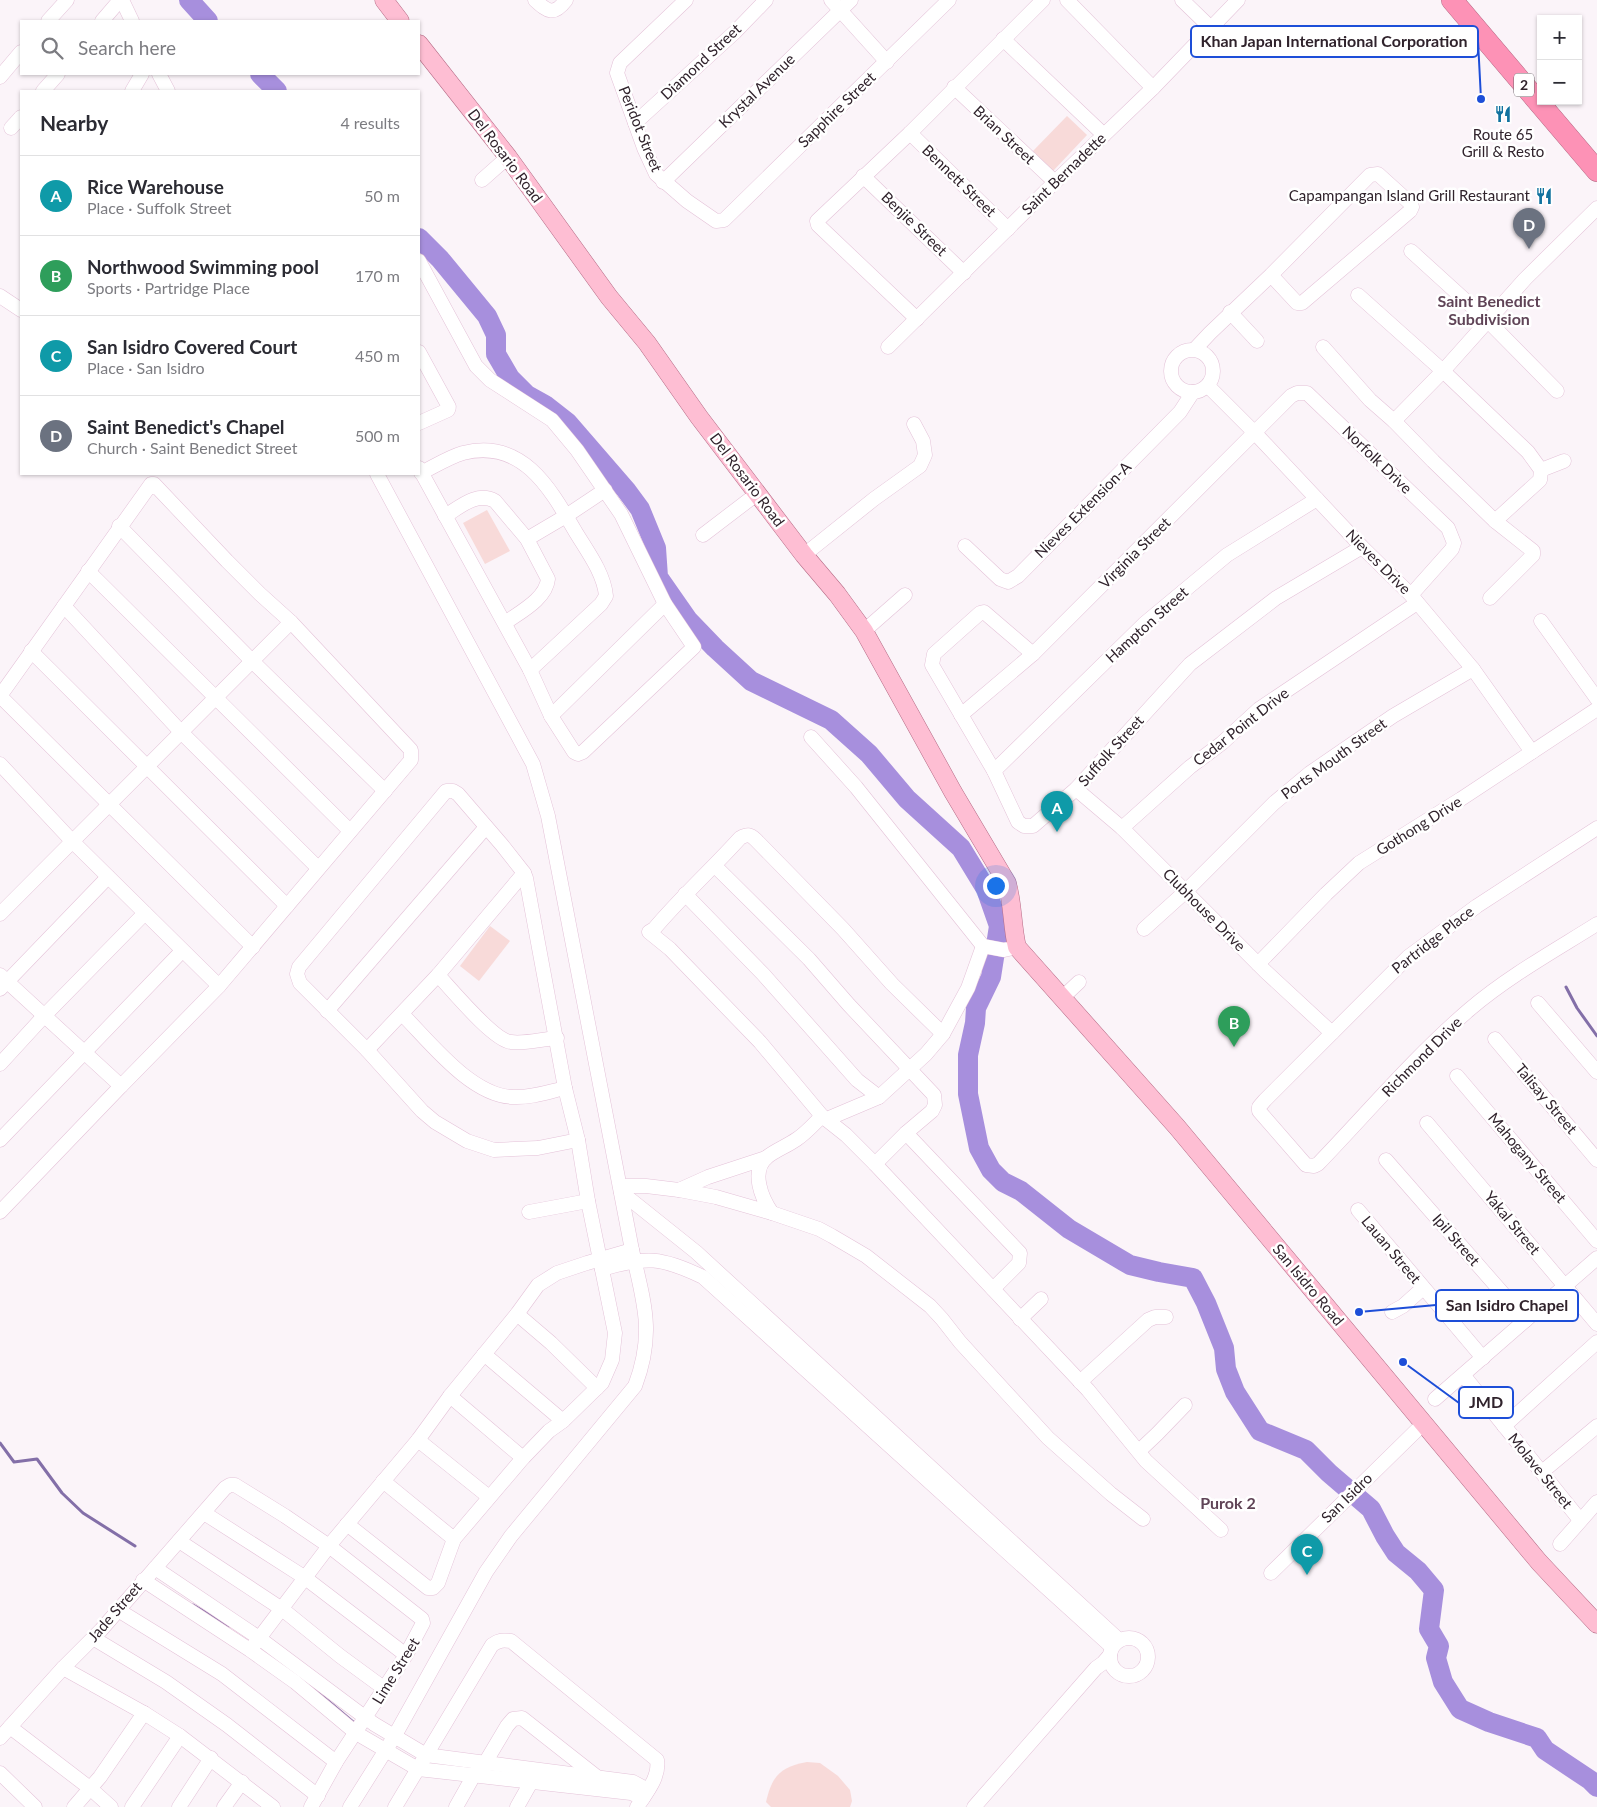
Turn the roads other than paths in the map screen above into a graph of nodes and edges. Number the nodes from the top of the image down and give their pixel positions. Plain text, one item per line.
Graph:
1 (67, 0) edge
2 (121, 0) edge
3 (384, 0) edge
4 (535, 0) edge
5 (566, 0) edge
6 (686, 0) edge
7 (766, 0) edge
8 (949, 0) edge
9 (1043, 0) edge
10 (1066, 0) edge
11 (1182, 0) edge
12 (1238, 0) edge
13 (1452, 0) edge
14 (841, 3) edge
15 (49, 20) edge
16 (103, 20) edge
17 (131, 20) edge
18 (399, 20) edge
19 (1211, 28) junction
20 (1003, 39) junction
21 (420, 45) edge
22 (20, 53) edge
23 (887, 62) junction
24 (57, 75) edge
25 (141, 75) edge
26 (159, 75) edge
27 (0, 77) edge
28 (954, 87) junction
29 (1153, 88) junction
30 (44, 90) edge
31 (133, 90) edge
32 (167, 90) edge
33 (20, 118) edge
34 (635, 123) junction
35 (12, 128) dead end
36 (910, 133) junction
37 (1104, 135) junction
38 (508, 157) junction
39 (1597, 171) edge
40 (864, 176) junction
41 (482, 180) dead end
42 (663, 182) junction
43 (1055, 182) junction
44 (1597, 208) edge
45 (724, 220) joint
46 (1008, 229) junction
47 (1411, 251) dead end
48 (420, 264) edge
49 (964, 273) junction
50 (1271, 275) junction
51 (424, 278) edge
52 (1358, 295) dead end
53 (0, 296) edge
54 (20, 309) edge
55 (1230, 312) junction
56 (917, 319) junction
57 (1488, 321) junction
58 (1257, 341) dead end
59 (888, 346) dead end
60 (1323, 347) dead end
61 (1195, 350) junction
62 (420, 354) edge
63 (1444, 371) junction
64 (1208, 386) junction
65 (1557, 390) dead end
66 (1193, 392) junction
67 (1307, 393) joint
68 (1394, 422) junction
69 (420, 423) edge
70 (914, 424) dead end
71 (1255, 433) junction
72 (1564, 462) dead end
73 (420, 470) edge
74 (1541, 470) junction
75 (378, 475) edge
76 (605, 490) junction
77 (758, 493) junction
78 (1317, 499) junction
79 (445, 516) junction
80 (566, 516) junction
81 (1495, 522) junction
82 (119, 526) junction
83 (1448, 528) joint
84 (703, 535) dead end
85 (526, 539) junction
86 (966, 546) dead end
87 (1362, 547) junction
88 (804, 555) junction
89 (88, 571) junction
90 (905, 595) dead end
91 (1490, 598) dead end
92 (1414, 599) junction
93 (665, 604) junction
94 (64, 606) junction
95 (291, 622) junction
96 (1541, 622) dead end
97 (505, 623) junction
98 (864, 630) junction
99 (31, 651) junction
100 (1033, 654) junction
101 (252, 661) junction
102 (1473, 669) junction
103 (530, 670) junction
104 (0, 696) edge
105 (216, 697) junction
106 (1597, 699) edge
107 (1597, 709) edge
108 (961, 715) junction
109 (551, 716) junction
110 (181, 732) junction
111 (811, 737) dead end
112 (1532, 752) junction
113 (0, 764) edge
114 (146, 767) junction
115 (994, 771) junction
116 (1076, 789) junction
117 (385, 791) junction
118 (108, 805) junction
119 (486, 827) junction
120 (1122, 828) junction
121 (1597, 828) edge
122 (350, 832) junction
123 (72, 841) junction
124 (715, 866) junction
125 (318, 868) junction
126 (524, 872) junction
127 (108, 877) junction
128 (1185, 892) junction
129 (685, 894) junction
130 (287, 906) junction
131 (145, 913) junction
132 (0, 914) edge
133 (1597, 924) edge
134 (1144, 929) dead end
135 (252, 946) junction
136 (985, 946) junction
137 (1011, 948) junction
138 (182, 951) junction
139 (1258, 964) junction
140 (438, 975) junction
141 (2, 982) edge
142 (1079, 982) dead end
143 (219, 986) junction
144 (1062, 998) junction
145 (1538, 1003) dead end
146 (327, 1011) junction
147 (402, 1014) junction
148 (44, 1016) junction
149 (1332, 1033) junction
150 (943, 1034) junction
151 (557, 1038) junction
152 (1495, 1039) dead end
153 (367, 1050) junction
154 (84, 1052) junction
155 (0, 1064) edge
156 (910, 1069) junction
157 (1597, 1072) edge
158 (1456, 1076) dead end
159 (121, 1086) junction
160 (565, 1088) junction
161 (879, 1097) junction
162 (825, 1118) junction
163 (1268, 1121) joint
164 (1427, 1123) dead end
165 (906, 1133) junction
166 (0, 1140) edge
167 (578, 1140) junction
168 (766, 1158) junction
169 (1386, 1160) dead end
170 (1597, 1160) edge
171 (875, 1164) junction
172 (620, 1189) junction
173 (679, 1190) junction
174 (588, 1201) junction
175 (1358, 1210) dead end
176 (0, 1212) edge
177 (529, 1212) dead end
178 (772, 1213) junction
179 (1597, 1241) edge
180 (633, 1256) junction
181 (1597, 1258) edge
182 (601, 1264) junction
183 (1566, 1286) junction
184 (1423, 1288) junction
185 (992, 1290) junction
186 (1041, 1299) dead end
187 (1392, 1312) dead end
188 (517, 1314) junction
189 (1166, 1317) dead end
190 (1020, 1319) junction
191 (1526, 1320) junction
192 (1597, 1324) edge
193 (1597, 1342) edge
194 (484, 1354) junction
195 (1483, 1358) junction
196 (1464, 1376) junction
197 (1080, 1382) junction
198 (597, 1388) junction
199 (450, 1396) junction
200 (1435, 1399) dead end
201 (1185, 1405) dead end
202 (563, 1421) junction
203 (1424, 1423) junction
204 (1504, 1426) junction
205 (1597, 1426) edge
206 (418, 1440) junction
207 (1138, 1451) junction
208 (523, 1458) junction
209 (1542, 1472) junction
210 (383, 1481) junction
211 (489, 1497) junction
212 (1597, 1502) edge
213 (204, 1512) junction
214 (1143, 1519) dead end
215 (1580, 1520) junction
216 (347, 1524) junction
217 (1221, 1530) dead end
218 (454, 1539) junction
219 (179, 1541) junction
220 (331, 1544) junction
221 (1560, 1544) dead end
222 (155, 1568) junction
223 (1271, 1573) dead end
224 (304, 1577) junction
225 (143, 1580) junction
226 (282, 1609) junction
227 (118, 1610) junction
228 (1597, 1624) edge
229 (92, 1638) junction
230 (259, 1638) junction
231 (1114, 1647) junction
232 (250, 1650) junction
233 (406, 1655) junction
234 (63, 1668) junction
235 (385, 1689) junction
236 (144, 1713) junction
237 (366, 1718) junction
238 (10, 1726) junction
239 (356, 1733) junction
240 (180, 1736) junction
241 (394, 1737) junction
242 (0, 1738) edge
243 (386, 1751) junction
244 (564, 1751) junction
245 (426, 1755) junction
246 (211, 1758) junction
247 (336, 1762) junction
248 (485, 1763) junction
249 (418, 1769) junction
250 (0, 1773) edge
251 (559, 1773) junction
252 (474, 1775) junction
253 (534, 1776) junction
254 (597, 1777) junction
255 (242, 1782) junction
256 (91, 1789) junction
257 (643, 1798) edge
258 (314, 1801) edge
259 (35, 1807) edge
260 (74, 1807) edge
261 (111, 1807) edge
262 (132, 1807) edge
263 (179, 1807) edge
264 (224, 1807) edge
265 (272, 1807) edge
266 (350, 1807) edge
267 (395, 1807) edge
268 (456, 1807) edge
269 (516, 1807) edge
270 (974, 1807) edge

1 - 15 street
2 - 16 street
2 - 17 street
3 - 18 main road
4 - 5 street
6 - 34 street, Peridot Street
7 - 34 street, Diamond Street
8 - 23 street, Sapphire Street
9 - 20 street
10 - 29 street
11 - 19 street
12 - 19 street, Saint Bernadette
13 - 39 highway, 2
14 - 23 street
14 - 42 street, Krystal Avenue
19 - 29 street, Saint Bernadette
20 - 28 street
20 - 37 street
21 - 38 main road, Del Rosario Road
22 - 27 street
23 - 45 street, Sapphire Street
24 - 30 street
25 - 31 street
26 - 32 street
28 - 36 street
28 - 43 street, Brian Street
29 - 37 street, Saint Bernadette
33 - 35 street
34 - 42 street, Peridot Street
36 - 40 street
36 - 46 street, Bennett Street
37 - 43 street, Saint Bernadette
38 - 41 street
38 - 77 main road, Del Rosario Road
40 - 49 street, Benjie Street
40 - 56 street
42 - 45 street, Peridot Street
43 - 46 street, Saint Bernadette
44 - 57 street
46 - 49 street, Saint Bernadette
47 - 57 street
48 - 51 street
49 - 56 street, Saint Bernadette
50 - 50 street
50 - 55 street
51 - 76 street
52 - 63 street
53 - 54 street
55 - 58 street
55 - 61 street
56 - 59 street, Saint Bernadette
57 - 63 street
57 - 65 street
60 - 68 street
61 - 64 street
61 - 66 street
62 - 69 street
63 - 68 street
63 - 74 street
64 - 66 street
64 - 71 street, Nieves Drive
66 - 86 street, Nieves Extension-A
67 - 71 street, Virginia Street
67 - 83 street, Norfolk Drive
68 - 81 street
70 - 88 street
71 - 78 street, Nieves Drive
71 - 100 street, Virginia Street
72 - 74 street
73 - 79 street
73 - 80 street
74 - 81 street
75 - 172 street
76 - 80 street
76 - 93 street
77 - 84 street
77 - 88 main road, Del Rosario Road
78 - 87 street, Nieves Drive
78 - 115 street, Hampton Street
79 - 85 street
79 - 97 street
80 - 85 street
80 - 103 street
81 - 91 street
82 - 89 street
82 - 95 street
82 - 101 street
83 - 92 street, Cedar Point Drive
85 - 97 street
87 - 92 street, Nieves Drive
87 - 116 street, Suffolk Street
88 - 98 main road, Del Rosario Road
89 - 94 street
89 - 105 street
90 - 98 street
92 - 102 street, Nieves Drive
92 - 120 street, Cedar Point Drive
93 - 109 street
93 - 109 street
94 - 99 street
94 - 110 street
95 - 101 street
95 - 117 street
96 - 106 street
97 - 103 street
98 - 137 main road, Del Rosario Road
99 - 104 street
99 - 114 street
100 - 108 street, Virginia Street
100 - 108 street, Suffolk Street
101 - 105 street
101 - 117 street
102 - 112 street, Nieves Drive
102 - 128 street, Ports Mouth Street
103 - 109 street
104 - 118 street
105 - 110 street
105 - 122 street
107 - 112 street, Gothong Drive
108 - 115 street, Suffolk Street
110 - 114 street
110 - 125 street
111 - 136 street
112 - 139 street, Gothong Drive
113 - 123 street
114 - 118 street
114 - 130 street
115 - 116 street, Suffolk Street
116 - 120 street, Clubhouse Drive
117 - 122 street
118 - 123 street
118 - 135 street
119 - 126 street
119 - 146 street
119 - 146 street
120 - 128 street, Clubhouse Drive
121 - 149 street, Partridge Place
122 - 125 street
123 - 127 street
123 - 132 street
124 - 129 street
124 - 150 street
124 - 156 street
125 - 130 street
126 - 140 street
126 - 151 street
127 - 131 street
127 - 141 street
128 - 134 street, Ports Mouth Street
128 - 139 street, Clubhouse Drive
129 - 161 street
129 - 162 street
130 - 135 street
131 - 138 street
131 - 148 street
133 - 163 street, Richmond Drive
135 - 143 street
136 - 137 street
136 - 150 street
137 - 144 main road, San Isidro Road
138 - 143 street
138 - 154 street
139 - 149 street, Clubhouse Drive
140 - 147 street
140 - 151 street
141 - 148 street
142 - 144 street
143 - 159 street
144 - 203 main road, San Isidro Road
145 - 157 street
146 - 153 street
147 - 153 street
147 - 160 street
148 - 154 street
148 - 155 street
149 - 163 street, Partridge Place
150 - 156 street
151 - 160 street
152 - 170 street, Talisay Street
153 - 167 street
154 - 159 street
154 - 166 street
156 - 161 street
156 - 165 street
158 - 179 street, Mahogany Street
159 - 176 street
160 - 167 street
161 - 162 street
162 - 168 street
162 - 171 street
164 - 183 street, Yakal Street
165 - 171 street
165 - 185 street
167 - 174 street
168 - 173 street
168 - 178 street
169 - 191 street, Ipil Street
171 - 185 street
172 - 173 street
172 - 180 street
172 - 231 street
173 - 178 street
174 - 177 street
174 - 182 street
175 - 184 street, Lauan Street
178 - 214 street
180 - 182 street
180 - 231 street
180 - 241 street
181 - 183 street
182 - 188 street
182 - 198 street
183 - 191 street
183 - 192 street, Yakal Street
184 - 187 street
184 - 195 street, Lauan Street
185 - 190 street
186 - 190 street
188 - 194 street
188 - 198 street
189 - 197 street
190 - 197 street
191 - 195 street
193 - 204 street
194 - 199 street
194 - 202 street
195 - 196 street
196 - 200 street
196 - 204 street, Molave Street
197 - 207 street
198 - 202 street
199 - 206 street
199 - 208 street
201 - 207 street
202 - 208 street
203 - 223 street, San Isidro
203 - 228 main road, San Isidro Road
204 - 209 street, Molave Street
205 - 209 street
206 - 210 street
206 - 211 street
207 - 217 street
208 - 211 street
209 - 215 street, Molave Street
210 - 216 street
210 - 218 street
211 - 218 street
212 - 215 street
213 - 219 street, Jade Street
213 - 220 street, Jade Street
213 - 224 street
215 - 221 street
216 - 218 street
216 - 220 street
219 - 222 street, Jade Street
219 - 226 street
220 - 224 street
220 - 233 street, Lime Street
222 - 225 street, Jade Street
222 - 230 street
224 - 226 street
224 - 233 street
225 - 227 street, Jade Street
225 - 232 street
226 - 230 street
226 - 235 street
227 - 229 street, Jade Street
227 - 247 street
229 - 234 street, Jade Street
229 - 258 street
230 - 232 street
230 - 237 street
231 - 270 street
232 - 239 street
233 - 235 street, Lime Street
234 - 236 street
234 - 238 street, Jade Street
235 - 237 street, Lime Street
236 - 240 street
236 - 256 street
237 - 239 street, Lime Street
237 - 241 street
238 - 242 street, Jade Street
238 - 256 street
239 - 243 street
239 - 247 street, Lime Street
240 - 246 street
240 - 262 street
241 - 243 street
241 - 245 street
243 - 249 street
243 - 266 street
244 - 248 street
244 - 251 street
244 - 254 street
245 - 248 street
245 - 249 street
245 - 257 street
246 - 255 street
246 - 263 street
247 - 258 street, Lime Street
248 - 252 street
248 - 253 street
249 - 252 street
249 - 267 street
250 - 259 street
251 - 253 street
251 - 254 street
252 - 253 street
252 - 268 street
253 - 257 street
253 - 269 street
254 - 257 street
255 - 264 street
255 - 265 street
256 - 260 street
256 - 261 street

